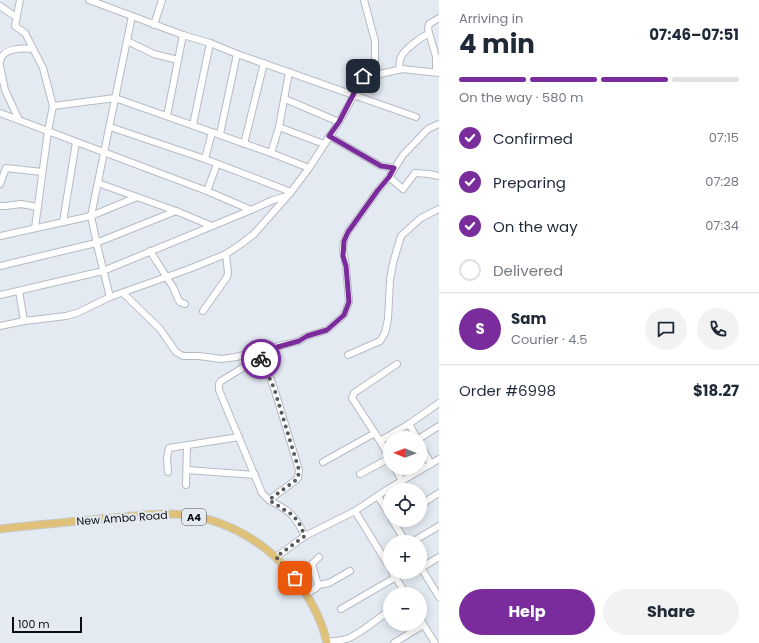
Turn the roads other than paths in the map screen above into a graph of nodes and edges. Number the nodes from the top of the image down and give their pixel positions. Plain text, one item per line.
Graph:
1 (20, 0) edge
2 (89, 0) edge
3 (162, 0) edge
4 (364, 0) edge
5 (0, 6) edge
6 (132, 16) junction
7 (16, 17) junction
8 (439, 18) edge
9 (154, 24) junction
10 (429, 34) junction
11 (183, 35) junction
12 (127, 41) junction
13 (210, 43) junction
14 (33, 49) junction
15 (237, 54) junction
16 (178, 60) junction
17 (437, 61) edge
18 (0, 62) edge
19 (264, 63) junction
20 (0, 66) edge
21 (399, 70) junction
22 (290, 72) junction
23 (438, 73) edge
24 (362, 78) junction
25 (354, 95) junction
26 (115, 98) junction
27 (285, 99) junction
28 (53, 106) junction
29 (0, 113) edge
30 (167, 116) junction
31 (416, 117) dead end
32 (19, 120) junction
33 (339, 122) junction
34 (439, 124) edge
35 (193, 125) junction
36 (110, 127) junction
37 (280, 127) junction
38 (48, 131) junction
39 (212, 132) junction
40 (220, 134) junction
41 (329, 136) junction
42 (76, 142) junction
43 (244, 144) junction
44 (324, 144) junction
45 (104, 153) junction
46 (271, 153) junction
47 (205, 159) junction
48 (217, 164) junction
49 (3, 168) edge
50 (309, 168) junction
51 (394, 168) junction
52 (42, 172) junction
53 (439, 176) edge
54 (389, 177) junction
55 (98, 183) junction
56 (0, 184) edge
57 (207, 192) junction
58 (289, 194) junction
59 (137, 197) junction
60 (0, 206) edge
61 (38, 206) junction
62 (252, 210) junction
63 (439, 210) edge
64 (176, 211) junction
65 (91, 216) junction
66 (63, 222) junction
67 (212, 226) junction
68 (35, 228) junction
69 (0, 236) edge
70 (96, 243) junction
71 (150, 251) junction
72 (226, 254) junction
73 (0, 266) edge
74 (103, 271) junction
75 (167, 277) junction
76 (18, 291) junction
77 (123, 293) junction
78 (0, 295) edge
79 (110, 298) junction
80 (185, 304) dead end
81 (203, 311) dead end
82 (24, 321) junction
83 (0, 326) edge
84 (260, 352) junction
85 (348, 355) dead end
86 (261, 359) junction
87 (397, 364) dead end
88 (439, 402) edge
89 (409, 424) junction
90 (439, 426) edge
91 (413, 431) edge
92 (375, 433) junction
93 (427, 434) edge
94 (239, 437) junction
95 (380, 441) junction
96 (187, 446) junction
97 (427, 457) edge
98 (439, 459) edge
99 (323, 462) dead end
100 (431, 464) junction
101 (187, 470) junction
102 (168, 472) dead end
103 (360, 474) dead end
104 (399, 475) edge
105 (255, 476) junction
106 (402, 481) junction
107 (186, 485) dead end
108 (439, 493) edge
109 (378, 496) junction
110 (269, 500) junction
111 (427, 501) edge
112 (383, 504) edge
113 (355, 511) junction
114 (439, 526) edge
115 (0, 529) edge
116 (424, 535) edge
117 (305, 536) junction
118 (276, 557) junction
119 (319, 557) dead end
120 (383, 557) edge
121 (439, 557) edge
122 (427, 564) edge
123 (350, 571) dead end
124 (427, 577) edge
125 (386, 579) edge
126 (318, 585) junction
127 (306, 594) junction
128 (439, 597) edge
129 (341, 609) dead end
130 (383, 614) edge
131 (409, 631) edge
132 (427, 631) edge
133 (327, 643) edge
134 (394, 643) edge
135 (435, 643) edge

1 - 7 street
2 - 6 street
3 - 9 street
4 - 24 street
5 - 7 street
6 - 9 street
6 - 12 street
7 - 14 street
8 - 10 street
9 - 11 street
10 - 17 street
10 - 21 street
11 - 13 street
11 - 16 street
12 - 16 street
12 - 26 street
13 - 15 street
13 - 35 street
14 - 18 street
14 - 28 street
15 - 19 street
15 - 40 street
16 - 30 street
17 - 23 street
19 - 22 street
19 - 43 street
20 - 32 street
21 - 23 street
21 - 24 street
22 - 25 street
22 - 27 street
24 - 25 street
25 - 31 street
25 - 33 street
26 - 28 street
26 - 30 street
26 - 36 street
27 - 33 street
27 - 37 street
28 - 38 street
29 - 32 street
30 - 35 street
32 - 38 street
33 - 41 street
34 - 51 street
35 - 39 street
36 - 45 street
36 - 47 street
37 - 44 street
37 - 46 street
38 - 42 street
38 - 52 street
39 - 40 street
39 - 47 street
40 - 43 street
41 - 44 street
41 - 51 street
42 - 45 street
42 - 66 street
43 - 46 street
44 - 50 street
45 - 55 street
45 - 57 street
46 - 50 street
47 - 48 street
48 - 57 street
48 - 58 street
49 - 52 street
49 - 56 street
50 - 58 street
51 - 54 street
52 - 61 street
53 - 54 street
54 - 84 street
55 - 59 street
55 - 65 street
57 - 62 street
58 - 62 street
58 - 72 street
59 - 64 street
59 - 65 street
60 - 61 street
61 - 68 street
62 - 67 street
63 - 85 street
64 - 67 street
64 - 70 street
65 - 66 street
65 - 70 street
66 - 68 street
67 - 71 street
68 - 69 street
70 - 73 street
70 - 74 street
71 - 74 street
71 - 75 street
72 - 75 street
72 - 81 street
74 - 76 street
74 - 79 street
75 - 77 street
75 - 80 street
76 - 78 street
76 - 82 street
77 - 79 street
77 - 84 street
79 - 82 street
82 - 83 street
84 - 86 street
86 - 94 street
86 - 110 street
87 - 92 street
88 - 89 street
89 - 91 street
89 - 95 street
90 - 93 street
92 - 95 street
92 - 99 street
94 - 96 street
94 - 105 street
95 - 103 street
96 - 101 street
96 - 102 street
97 - 100 street
98 - 100 street
100 - 106 street
101 - 105 street
101 - 107 street
104 - 106 street
105 - 110 street
106 - 109 street
108 - 111 street
109 - 112 street
109 - 113 street
110 - 117 street
113 - 117 street
113 - 120 street
114 - 116 street
115 - 118 main road, New Ambo Road / A4
117 - 118 street
118 - 127 main road, New Ambo Road / A4
119 - 126 street
121 - 122 street
123 - 126 street
124 - 128 street
125 - 129 street
126 - 127 street
127 - 133 main road, New Ambo Road / A4
130 - 133 street
131 - 134 street
132 - 135 street

